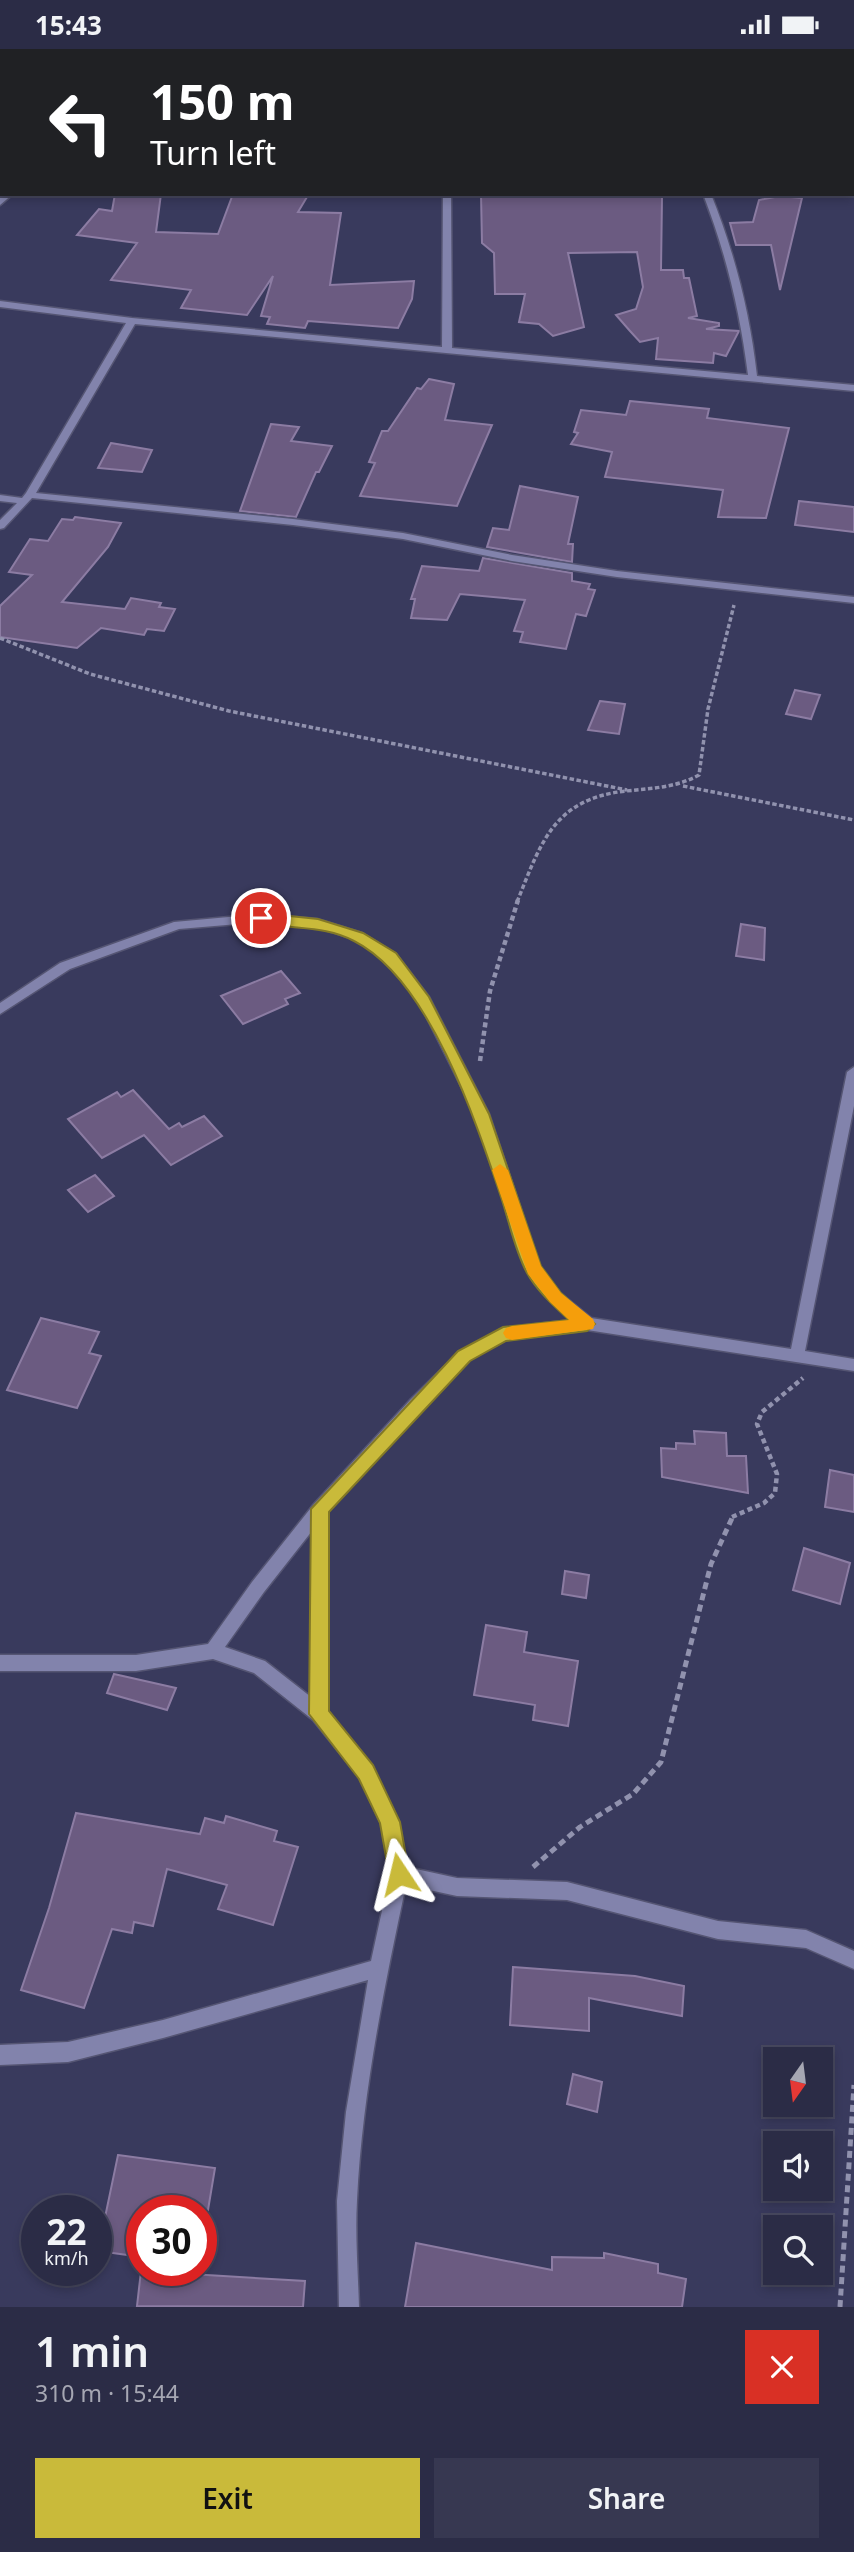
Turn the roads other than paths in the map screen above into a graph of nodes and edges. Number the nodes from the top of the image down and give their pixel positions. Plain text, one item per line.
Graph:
1 (447, 196) edge
2 (708, 196) edge
3 (0, 304) edge
4 (132, 321) junction
5 (447, 351) junction
6 (753, 379) junction
7 (854, 388) edge
8 (0, 498) edge
9 (28, 498) junction
10 (0, 526) edge
11 (854, 600) edge
12 (0, 1009) edge
13 (854, 1072) edge
14 (587, 1324) junction
15 (797, 1354) junction
16 (854, 1364) edge
17 (320, 1509) junction
18 (213, 1651) junction
19 (0, 1663) edge
20 (319, 1714) junction
21 (399, 1874) junction
22 (854, 1960) edge
23 (379, 1968) junction
24 (0, 2055) edge
25 (349, 2307) edge

1 - 5 street
2 - 6 street
3 - 4 street
4 - 5 street
4 - 9 street
5 - 6 street
6 - 7 street
8 - 9 street
9 - 10 street
9 - 11 street
12 - 14 street
13 - 15 street
14 - 15 street
14 - 17 street
15 - 16 street
17 - 18 street
17 - 20 street
18 - 19 street
18 - 20 street
20 - 21 street
21 - 22 street
21 - 23 street
23 - 24 street
23 - 25 street

